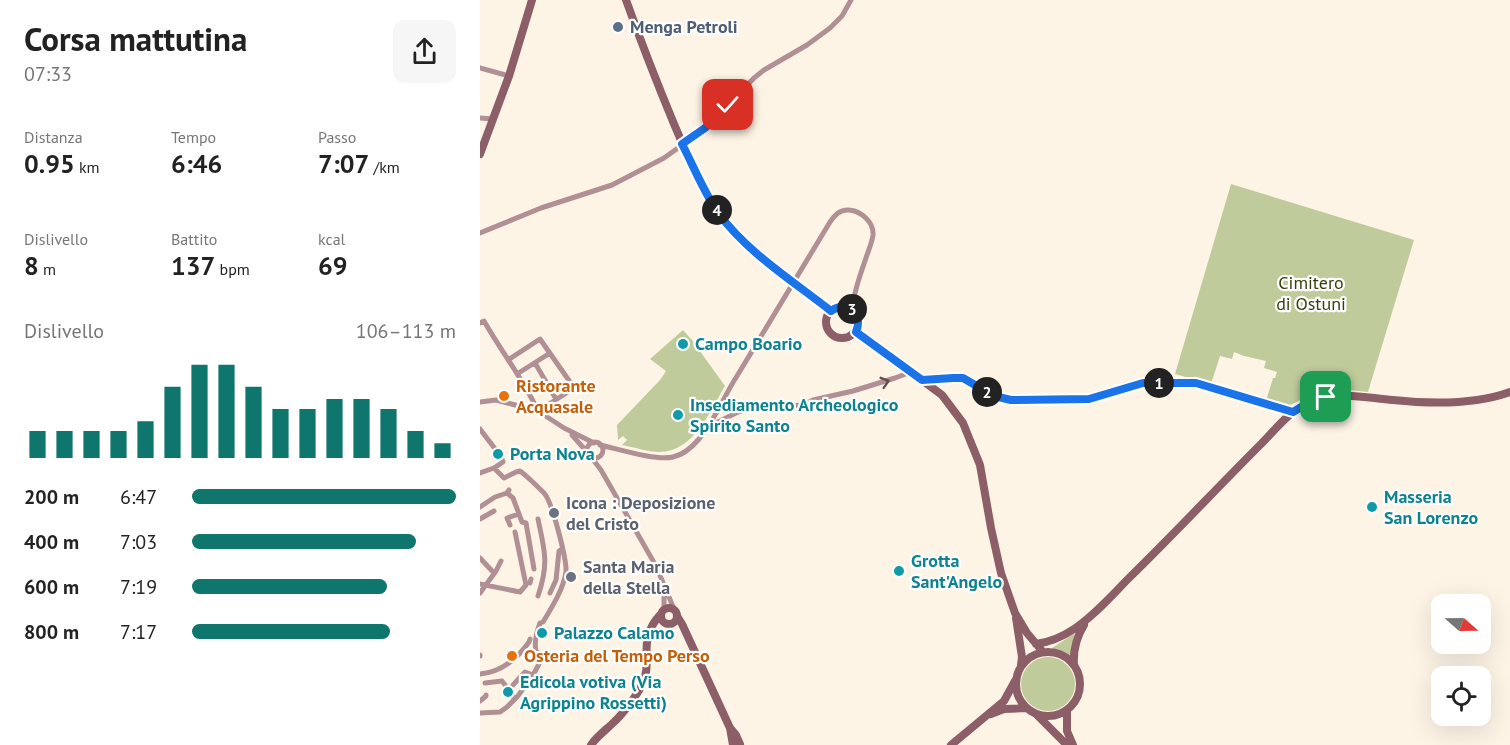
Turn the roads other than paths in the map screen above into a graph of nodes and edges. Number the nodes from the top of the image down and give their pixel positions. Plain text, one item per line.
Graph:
1 (532, 0) edge
2 (626, 0) edge
3 (852, 0) edge
4 (480, 69) edge
5 (509, 76) junction
6 (480, 118) edge
7 (493, 119) junction
8 (484, 134) edge
9 (682, 144) junction
10 (480, 154) edge
11 (480, 233) edge
12 (852, 309) junction
13 (831, 311) junction
14 (482, 322) edge
15 (856, 332) junction
16 (550, 353) junction
17 (508, 360) junction
18 (534, 363) junction
19 (911, 372) junction
20 (517, 374) junction
21 (922, 380) junction
22 (1510, 392) edge
23 (480, 393) edge
24 (556, 399) junction
25 (482, 401) edge
26 (538, 411) junction
27 (1293, 412) junction
28 (708, 427) junction
29 (564, 428) junction
30 (480, 429) edge
31 (601, 448) junction
32 (496, 450) dead end
33 (587, 452) junction
34 (591, 457) junction
35 (502, 460) dead end
36 (494, 468) junction
37 (601, 470) junction
38 (480, 474) edge
39 (480, 507) edge
40 (494, 511) dead end
41 (519, 514) junction
42 (480, 519) edge
43 (538, 519) dead end
44 (510, 525) dead end
45 (515, 532) dead end
46 (562, 549) junction
47 (480, 558) edge
48 (501, 561) dead end
49 (534, 569) dead end
50 (494, 573) junction
51 (482, 585) edge
52 (664, 585) junction
53 (480, 593) edge
54 (550, 593) dead end
55 (538, 596) dead end
56 (662, 612) junction
57 (1015, 613) junction
58 (672, 618) junction
59 (1086, 621) junction
60 (651, 630) junction
61 (1060, 638) junction
62 (530, 639) dead end
63 (1036, 644) junction
64 (1045, 652) junction
65 (1074, 665) junction
66 (1021, 666) junction
67 (482, 674) edge
68 (533, 675) junction
69 (1016, 680) junction
70 (513, 684) dead end
71 (486, 695) dead end
72 (514, 699) junction
73 (480, 701) edge
74 (1027, 708) junction
75 (1067, 710) junction
76 (480, 713) edge
77 (1036, 714) junction
78 (984, 717) junction
79 (591, 745) edge
80 (737, 745) edge
81 (951, 745) edge
82 (1067, 745) edge
83 (1074, 745) edge

1 - 5 street
2 - 9 street
3 - 9 street
4 - 5 street
5 - 7 street
6 - 7 street
7 - 8 street
8 - 10 street
9 - 11 street
9 - 13 street
12 - 13 street
12 - 15 street
12 - 28 street
13 - 15 street
14 - 17 street
15 - 19 street
16 - 17 street
16 - 18 street
16 - 24 street
17 - 20 street
18 - 20 street
18 - 24 street
19 - 21 street
28 -> 19 street
20 - 26 street
21 - 27 street
21 - 57 street
22 - 27 street
23 - 25 street
24 - 26 street
25 - 26 street
26 - 29 street
27 - 59 street
28 - 31 street
29 - 31 street
29 - 33 street
30 - 32 street
31 - 33 street
31 - 34 street
31 - 37 street
33 - 34 street
34 - 37 street
35 - 36 street
36 - 38 street
36 - 46 street
37 - 52 street
39 - 41 street
40 - 42 street
41 - 44 street
41 - 49 street
43 - 55 street
45 - 51 street
46 - 54 street
46 - 68 street
47 - 50 street
48 - 50 street
50 - 51 street
51 - 53 street
52 - 56 street
52 - 58 street
56 - 58 street
56 - 58 street
56 - 60 street
57 - 63 street
57 - 66 street
58 - 60 street
58 - 80 street
59 - 61 street
59 - 65 street
60 - 79 street
61 - 63 street
61 - 64 street
62 - 67 street
63 - 64 street
64 - 65 street
64 - 66 street
65 - 75 street
66 - 69 street
67 - 72 street
68 - 70 street
68 - 72 street
69 - 74 street
69 - 78 street
71 - 73 street
72 - 76 street
74 - 77 street
74 - 78 street
75 - 77 street
75 - 83 street
77 - 82 street
78 - 81 street

